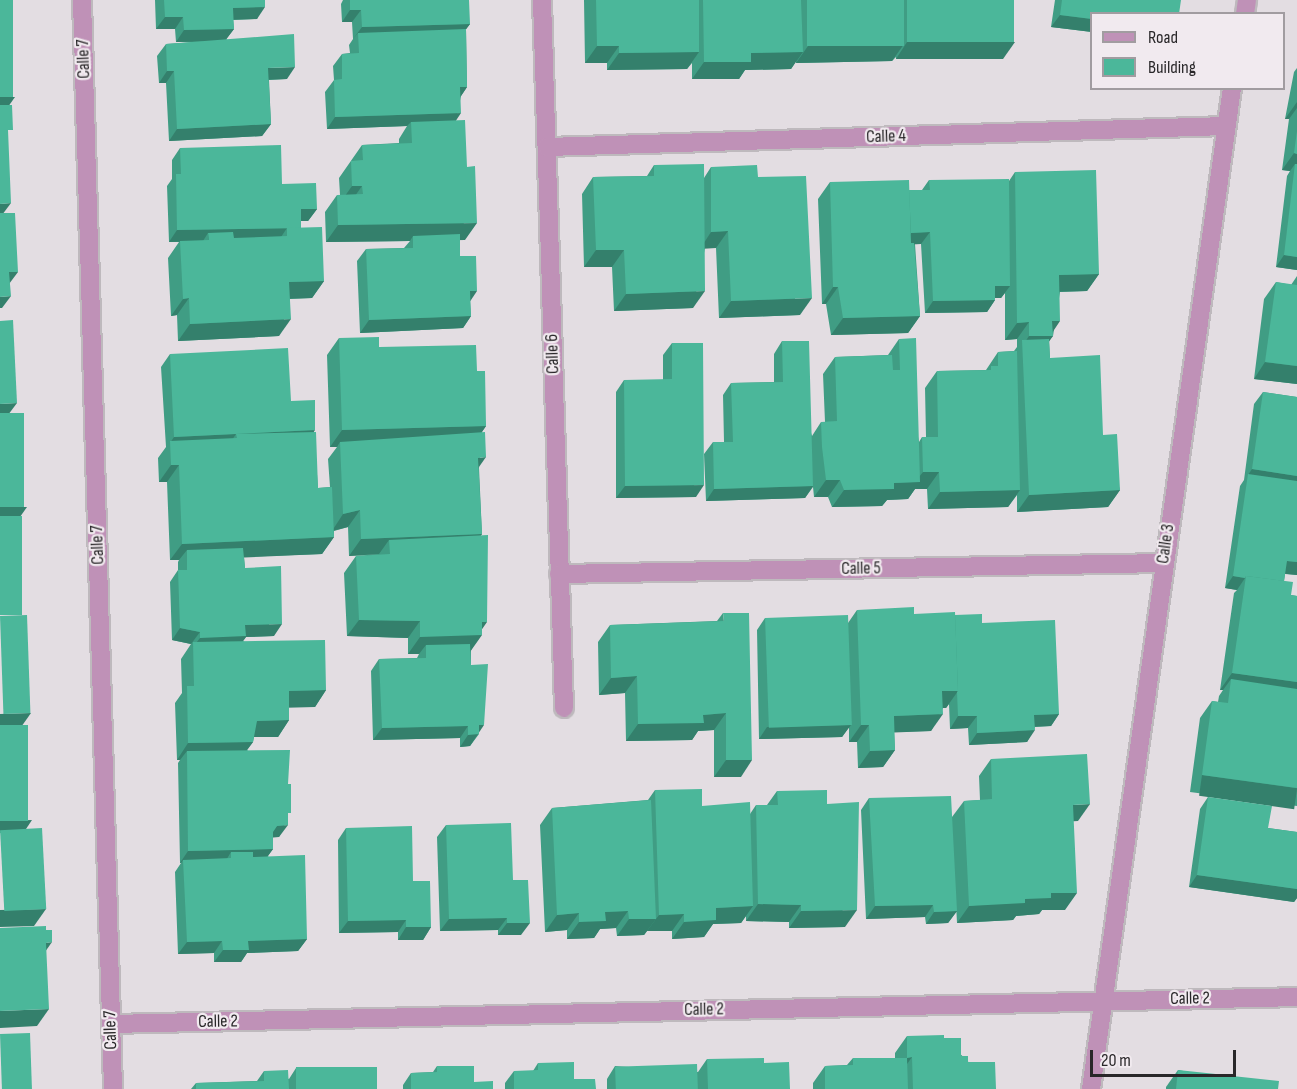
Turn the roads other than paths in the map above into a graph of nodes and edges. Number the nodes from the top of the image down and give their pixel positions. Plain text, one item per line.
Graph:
1 (82, 0) edge
2 (542, 0) edge
3 (1232, 90) edge
4 (1225, 126) junction
5 (547, 147) junction
6 (1163, 563) junction
7 (559, 574) junction
8 (564, 708) dead end
9 (1297, 997) edge
10 (1106, 1000) junction
11 (111, 1024) junction
12 (113, 1089) edge
13 (1091, 1089) edge

1 - 11 street, Calle 7
2 - 5 street, Calle 6
3 - 4 street, Calle 3
4 - 5 street, Calle 4
4 - 6 street, Calle 3
5 - 7 street, Calle 6
6 - 7 street, Calle 5
6 - 10 street, Calle 3
7 - 8 street, Calle 6
9 - 10 street, Calle 2
10 - 11 street, Calle 2
10 - 13 street, Calle 3
11 - 12 street, Calle 7

